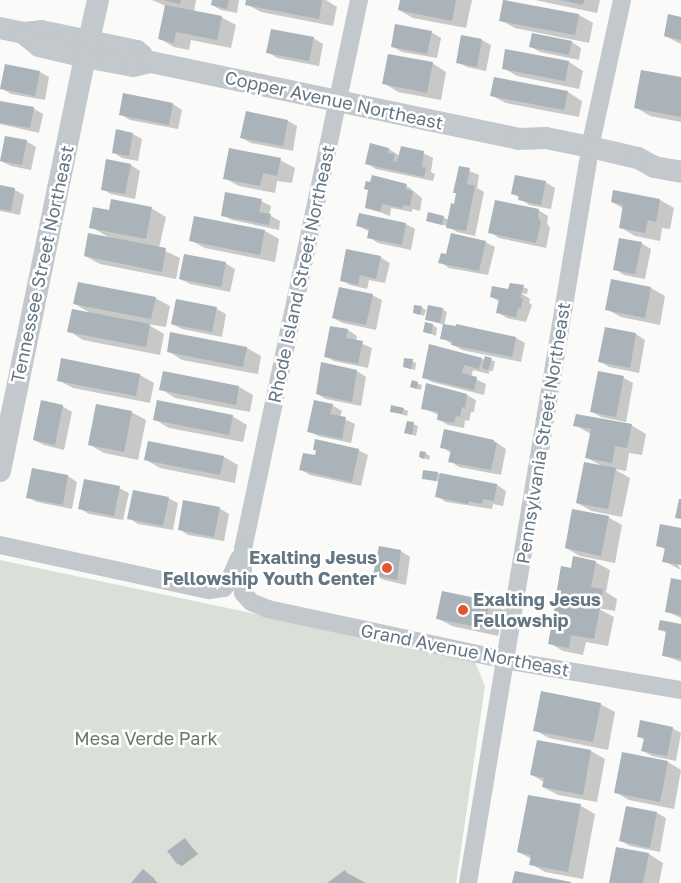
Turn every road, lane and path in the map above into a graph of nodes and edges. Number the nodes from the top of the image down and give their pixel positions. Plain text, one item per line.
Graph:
1 (98, 0) edge
2 (359, 0) edge
3 (622, 0) edge
4 (0, 28) edge
5 (87, 48) junction
6 (338, 101) junction
7 (589, 154) junction
8 (681, 172) edge
9 (0, 471) edge
10 (0, 545) edge
11 (243, 549) junction
12 (251, 602) joint
13 (506, 660) junction
14 (681, 690) edge
15 (468, 883) edge

1 - 5 street, Tennessee Street Northeast
2 - 6 street, Rhode Island Street Northeast
3 - 7 street, Pennsylvania Street Northeast
4 - 5 street, Copper Avenue Northeast
5 - 6 street, Copper Avenue Northeast
5 - 9 street, Tennessee Street Northeast
6 - 7 street, Copper Avenue Northeast
6 - 11 street, Rhode Island Street Northeast
7 - 8 street, Copper Avenue Northeast
7 - 13 street, Pennsylvania Street Northeast
10 - 11 street, Rhode Island Street Northeast
11 - 12 street, Rhode Island Street Northeast
12 - 13 street, Grand Avenue Northeast
13 - 14 street, Grand Avenue Northeast
13 - 15 street, Pennsylvania Street Northeast

